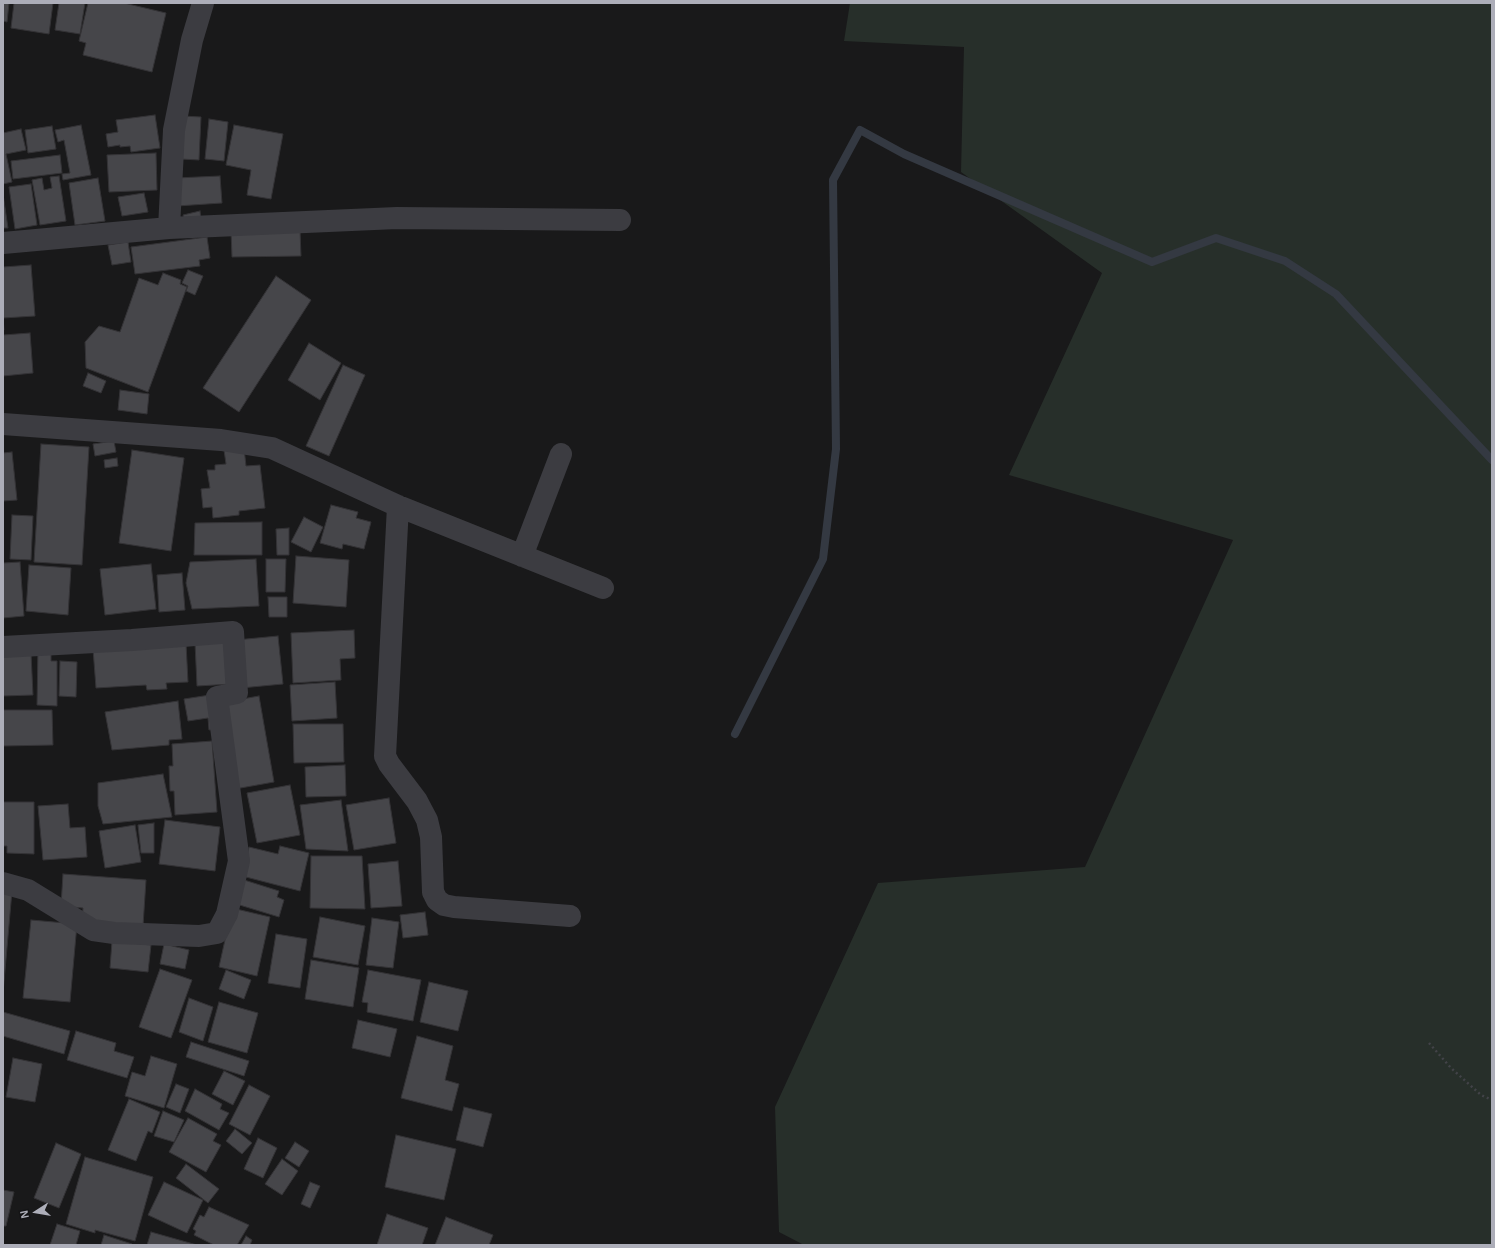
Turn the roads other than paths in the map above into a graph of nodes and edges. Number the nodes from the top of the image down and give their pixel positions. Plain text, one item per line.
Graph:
1 (203, 3) edge
2 (620, 220) dead end
3 (169, 228) junction
4 (3, 243) edge
5 (3, 424) edge
6 (561, 454) dead end
7 (398, 506) junction
8 (522, 556) junction
9 (603, 588) dead end
10 (3, 647) edge
11 (3, 882) edge
12 (570, 916) dead end

1 - 3 street
2 - 3 street
3 - 4 street
5 - 7 street
6 - 8 street
7 - 8 street
7 - 12 street
8 - 9 street
10 - 11 street

